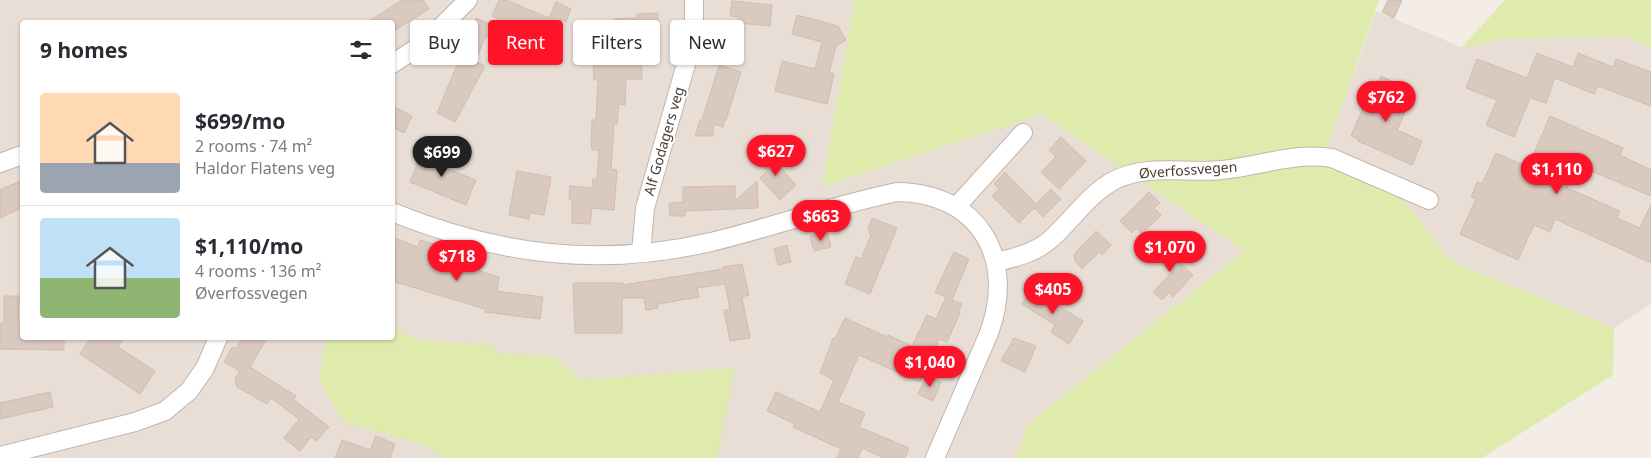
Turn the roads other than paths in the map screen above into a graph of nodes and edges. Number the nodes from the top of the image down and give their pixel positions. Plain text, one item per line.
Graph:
1 (468, 0) edge
2 (694, 0) edge
3 (395, 62) edge
4 (1023, 132) dead end
5 (20, 156) edge
6 (0, 163) edge
7 (1429, 200) dead end
8 (956, 208) junction
9 (395, 213) edge
10 (641, 253) junction
11 (996, 262) junction
12 (217, 340) edge
13 (0, 456) edge
14 (935, 458) edge

1 - 3 street
2 - 10 street, Alf Godagers veg
4 - 8 street
5 - 6 street
7 - 11 street, Øverfossvegen
8 - 10 street
8 - 11 street
9 - 10 street
11 - 14 street
12 - 13 street

